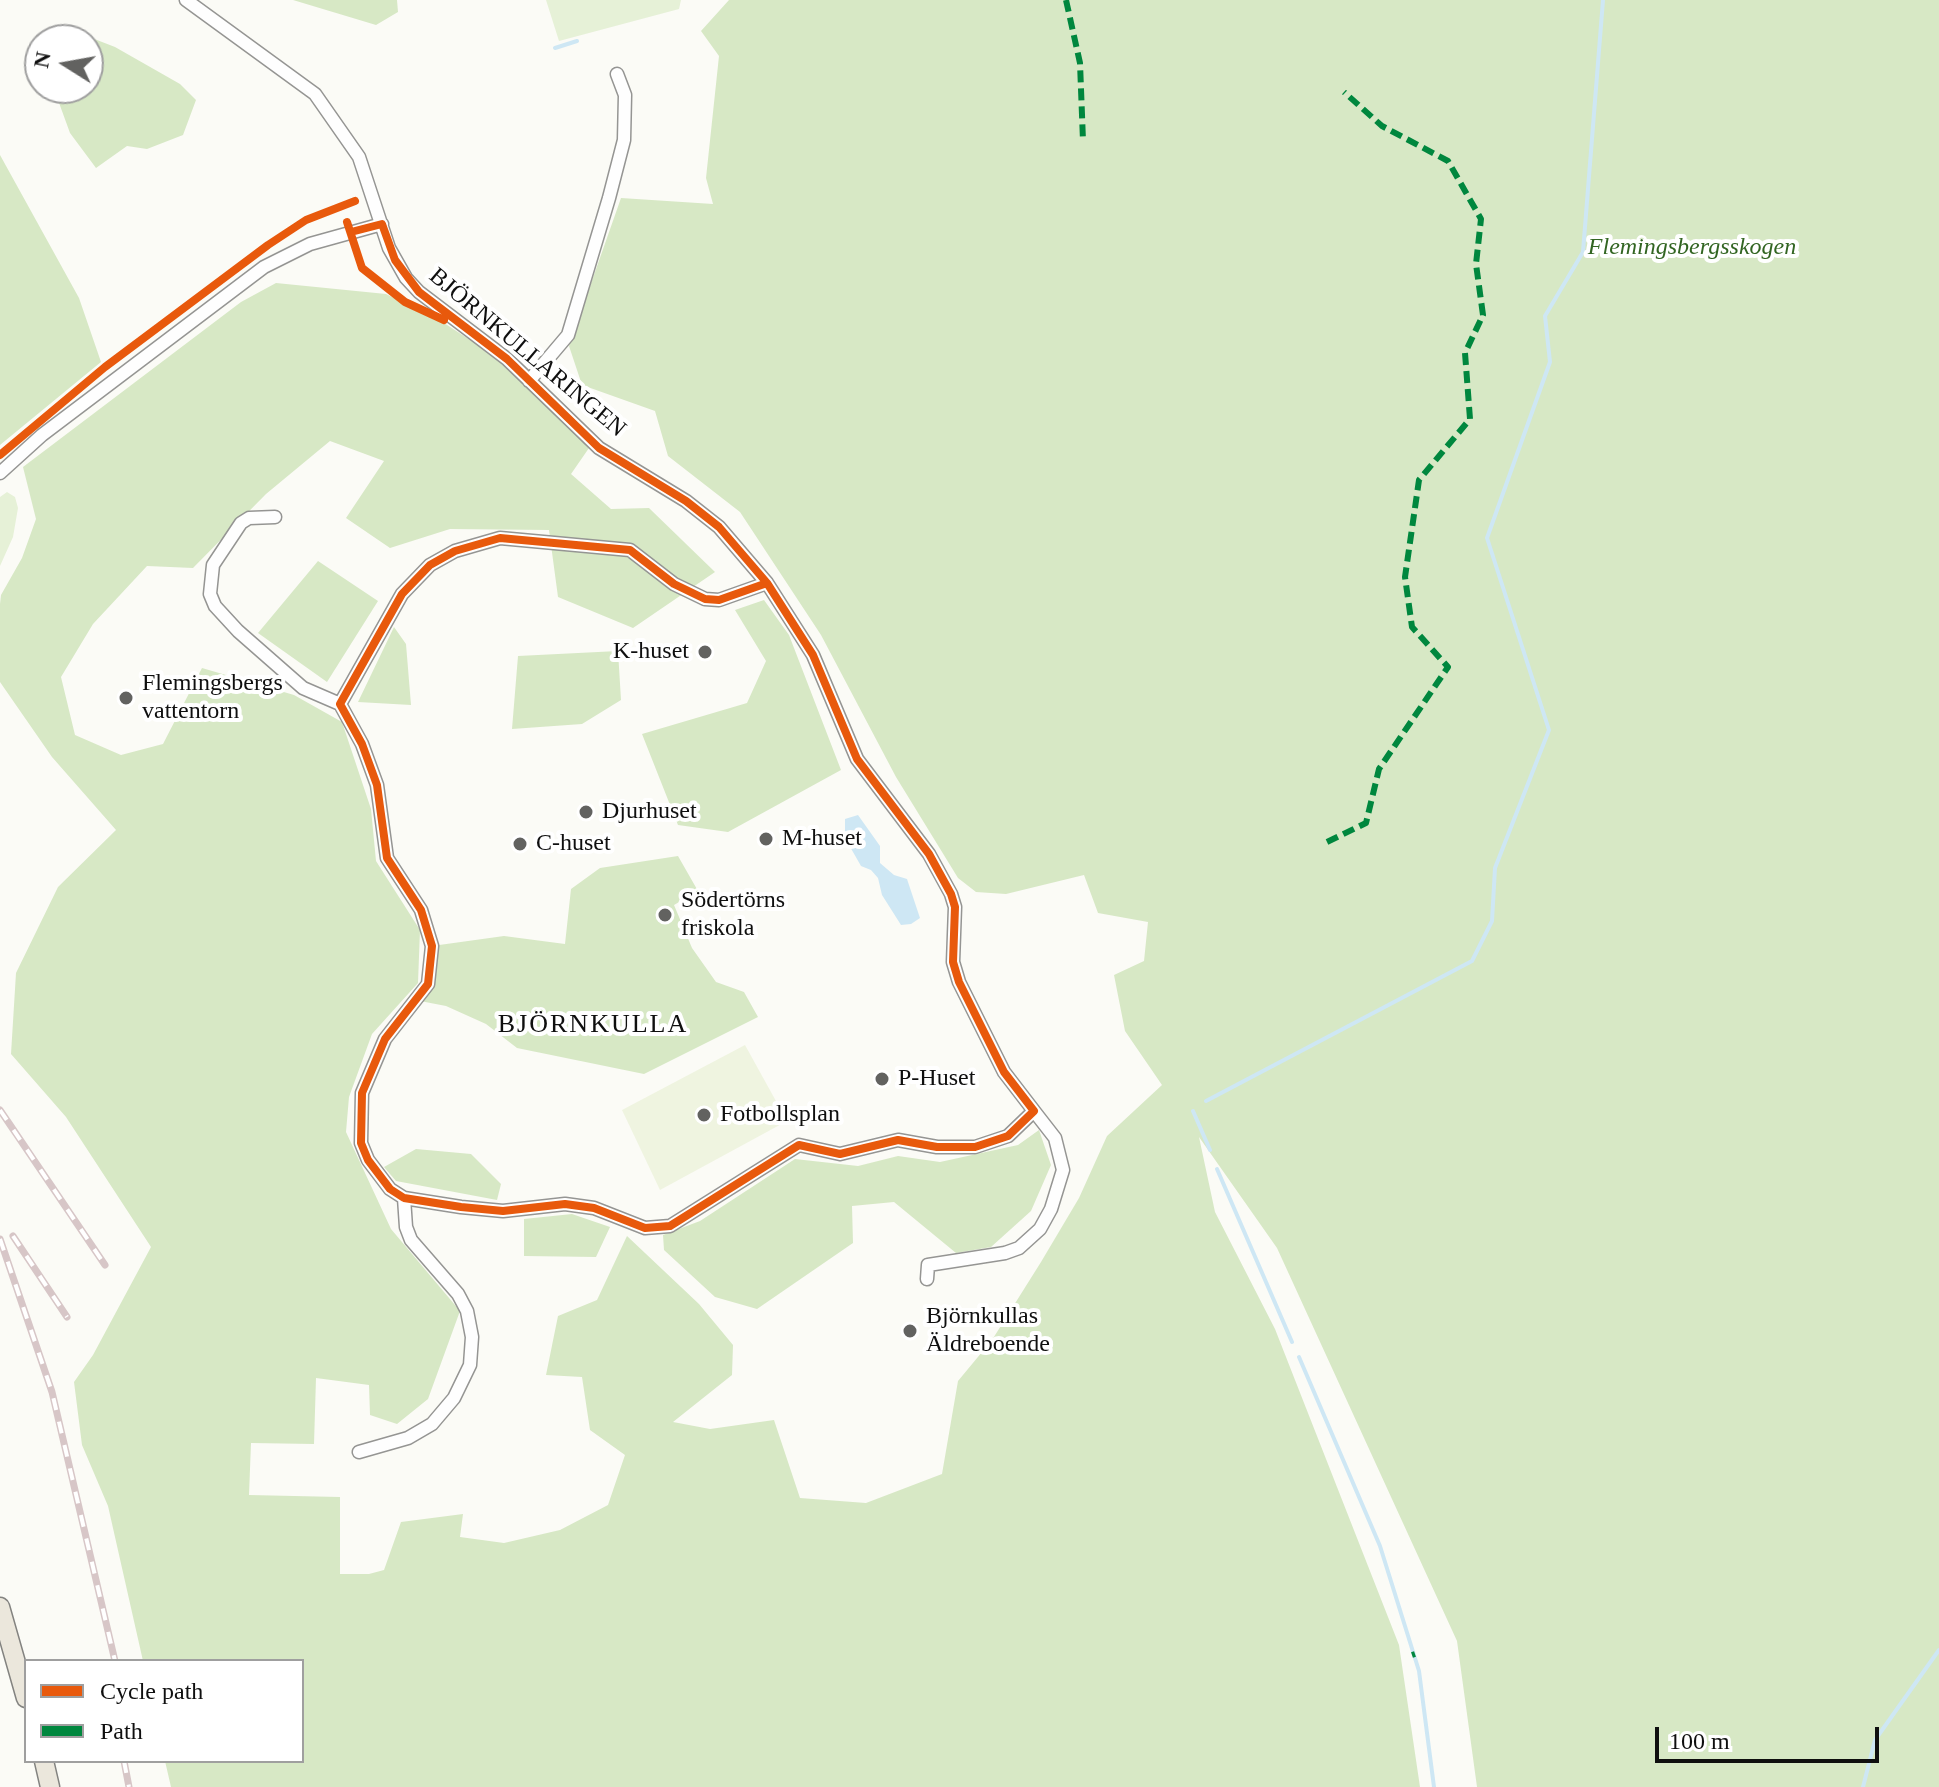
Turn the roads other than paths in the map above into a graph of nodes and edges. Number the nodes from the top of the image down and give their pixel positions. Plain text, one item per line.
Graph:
1 (186, 0) edge
2 (617, 74) dead end
3 (382, 224) junction
4 (529, 381) junction
5 (0, 473) edge
6 (275, 517) dead end
7 (767, 583) junction
8 (340, 704) junction
9 (1034, 1111) junction
10 (404, 1198) junction
11 (927, 1279) dead end
12 (359, 1452) dead end
13 (0, 1607) edge
14 (24, 1691) edge
15 (44, 1763) edge
16 (50, 1787) edge

1 - 3 street
2 - 4 street
3 - 4 street, BJÖRNKULLARINGEN
3 - 5 street
4 - 7 street, BJÖRNKULLARINGEN
6 - 8 street
7 - 8 street
7 - 9 street, BJÖRNKULLARINGEN
8 - 10 street
9 - 10 street
9 - 11 street
10 - 12 street
13 - 14 main road
15 - 16 main road

